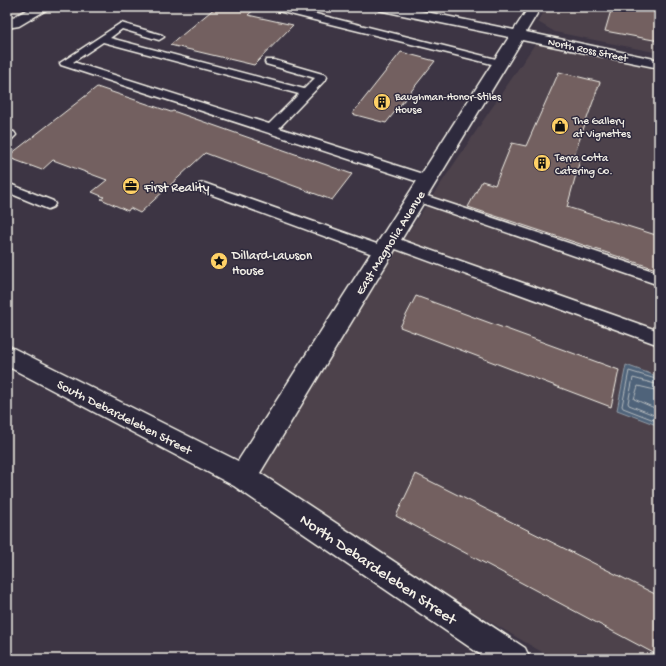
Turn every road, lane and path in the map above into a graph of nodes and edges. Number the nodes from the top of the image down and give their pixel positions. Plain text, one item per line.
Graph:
1 (42, 7) edge
2 (283, 7) edge
3 (383, 7) edge
4 (535, 7) edge
5 (7, 24) edge
6 (518, 34) junction
7 (159, 37) dead end
8 (103, 39) junction
9 (270, 62) dead end
10 (500, 63) junction
11 (659, 64) edge
12 (306, 93) junction
13 (271, 129) junction
14 (7, 187) edge
15 (204, 187) dead end
16 (422, 188) junction
17 (48, 204) dead end
18 (386, 246) junction
19 (659, 279) edge
20 (659, 338) edge
21 (7, 355) edge
22 (243, 477) junction
23 (514, 659) edge

1 - 5 street
2 - 10 lane
3 - 6 street, North Ross Street
4 - 6 street, East Magnolia Avenue
6 - 10 street, East Magnolia Avenue
6 - 11 street, North Ross Street
7 - 8 lane
8 - 12 lane
8 - 13 lane
9 - 12 lane
10 - 16 street, East Magnolia Avenue
12 - 13 lane
13 - 16 lane
14 - 17 lane
15 - 18 lane
16 - 18 street, East Magnolia Avenue
16 - 19 lane
18 - 20 lane
18 - 22 street, East Magnolia Avenue
21 - 22 street, South Debardeleben Street
22 - 23 street, North Debardeleben Street

